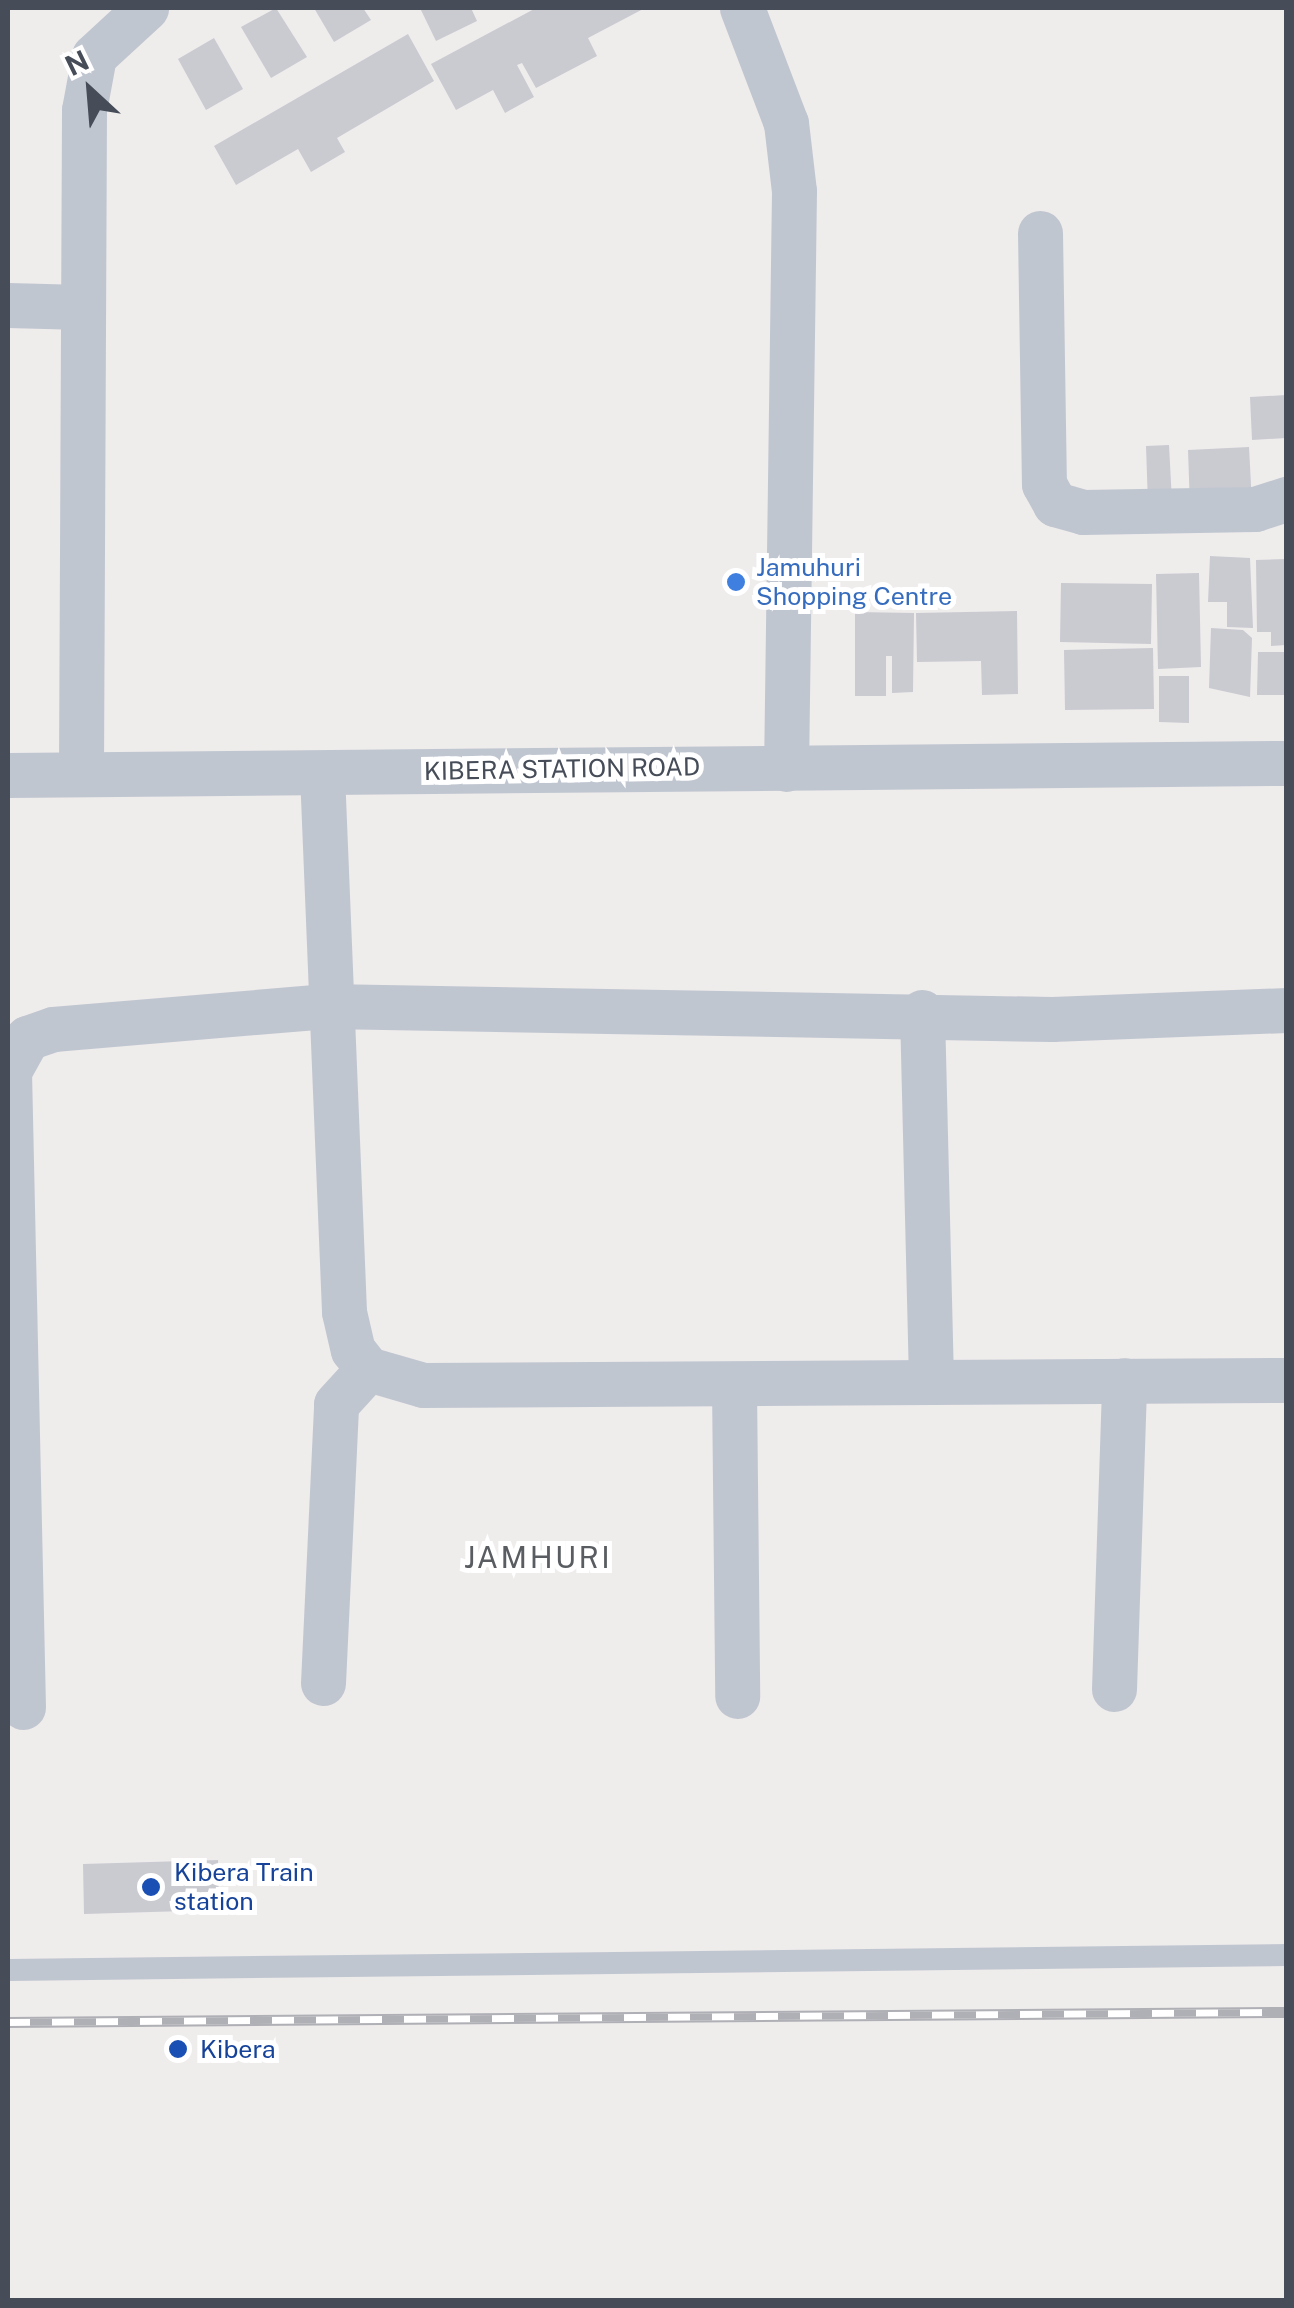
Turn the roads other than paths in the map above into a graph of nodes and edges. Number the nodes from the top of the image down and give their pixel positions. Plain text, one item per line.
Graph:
1 (146, 8) edge
2 (742, 8) edge
3 (1040, 233) dead end
4 (8, 306) edge
5 (82, 307) junction
6 (1286, 499) edge
7 (1286, 763) edge
8 (786, 768) junction
9 (81, 772) junction
10 (322, 773) junction
11 (8, 775) edge
12 (327, 1006) junction
13 (1286, 1010) edge
14 (922, 1012) junction
15 (368, 1370) junction
16 (930, 1378) junction
17 (1124, 1380) junction
18 (1286, 1380) edge
19 (734, 1386) junction
20 (12, 1459) edge
21 (323, 1683) dead end
22 (1114, 1689) dead end
23 (737, 1696) dead end
24 (23, 1707) dead end
25 (1286, 1956) edge
26 (8, 1970) edge

1 - 5 street
2 - 8 street
3 - 6 street
4 - 5 street
5 - 9 street
7 - 8 street, KIBERA STATION ROAD
8 - 10 street, KIBERA STATION ROAD
9 - 10 street, KIBERA STATION ROAD
9 - 11 street, KIBERA STATION ROAD
10 - 12 street
12 - 14 street
12 - 15 street
12 - 20 street
13 - 14 street
14 - 16 street
15 - 19 street
15 - 21 street
16 - 17 street
16 - 19 street
17 - 18 street
17 - 22 street
19 - 23 street
20 - 24 street
25 - 26 lane

